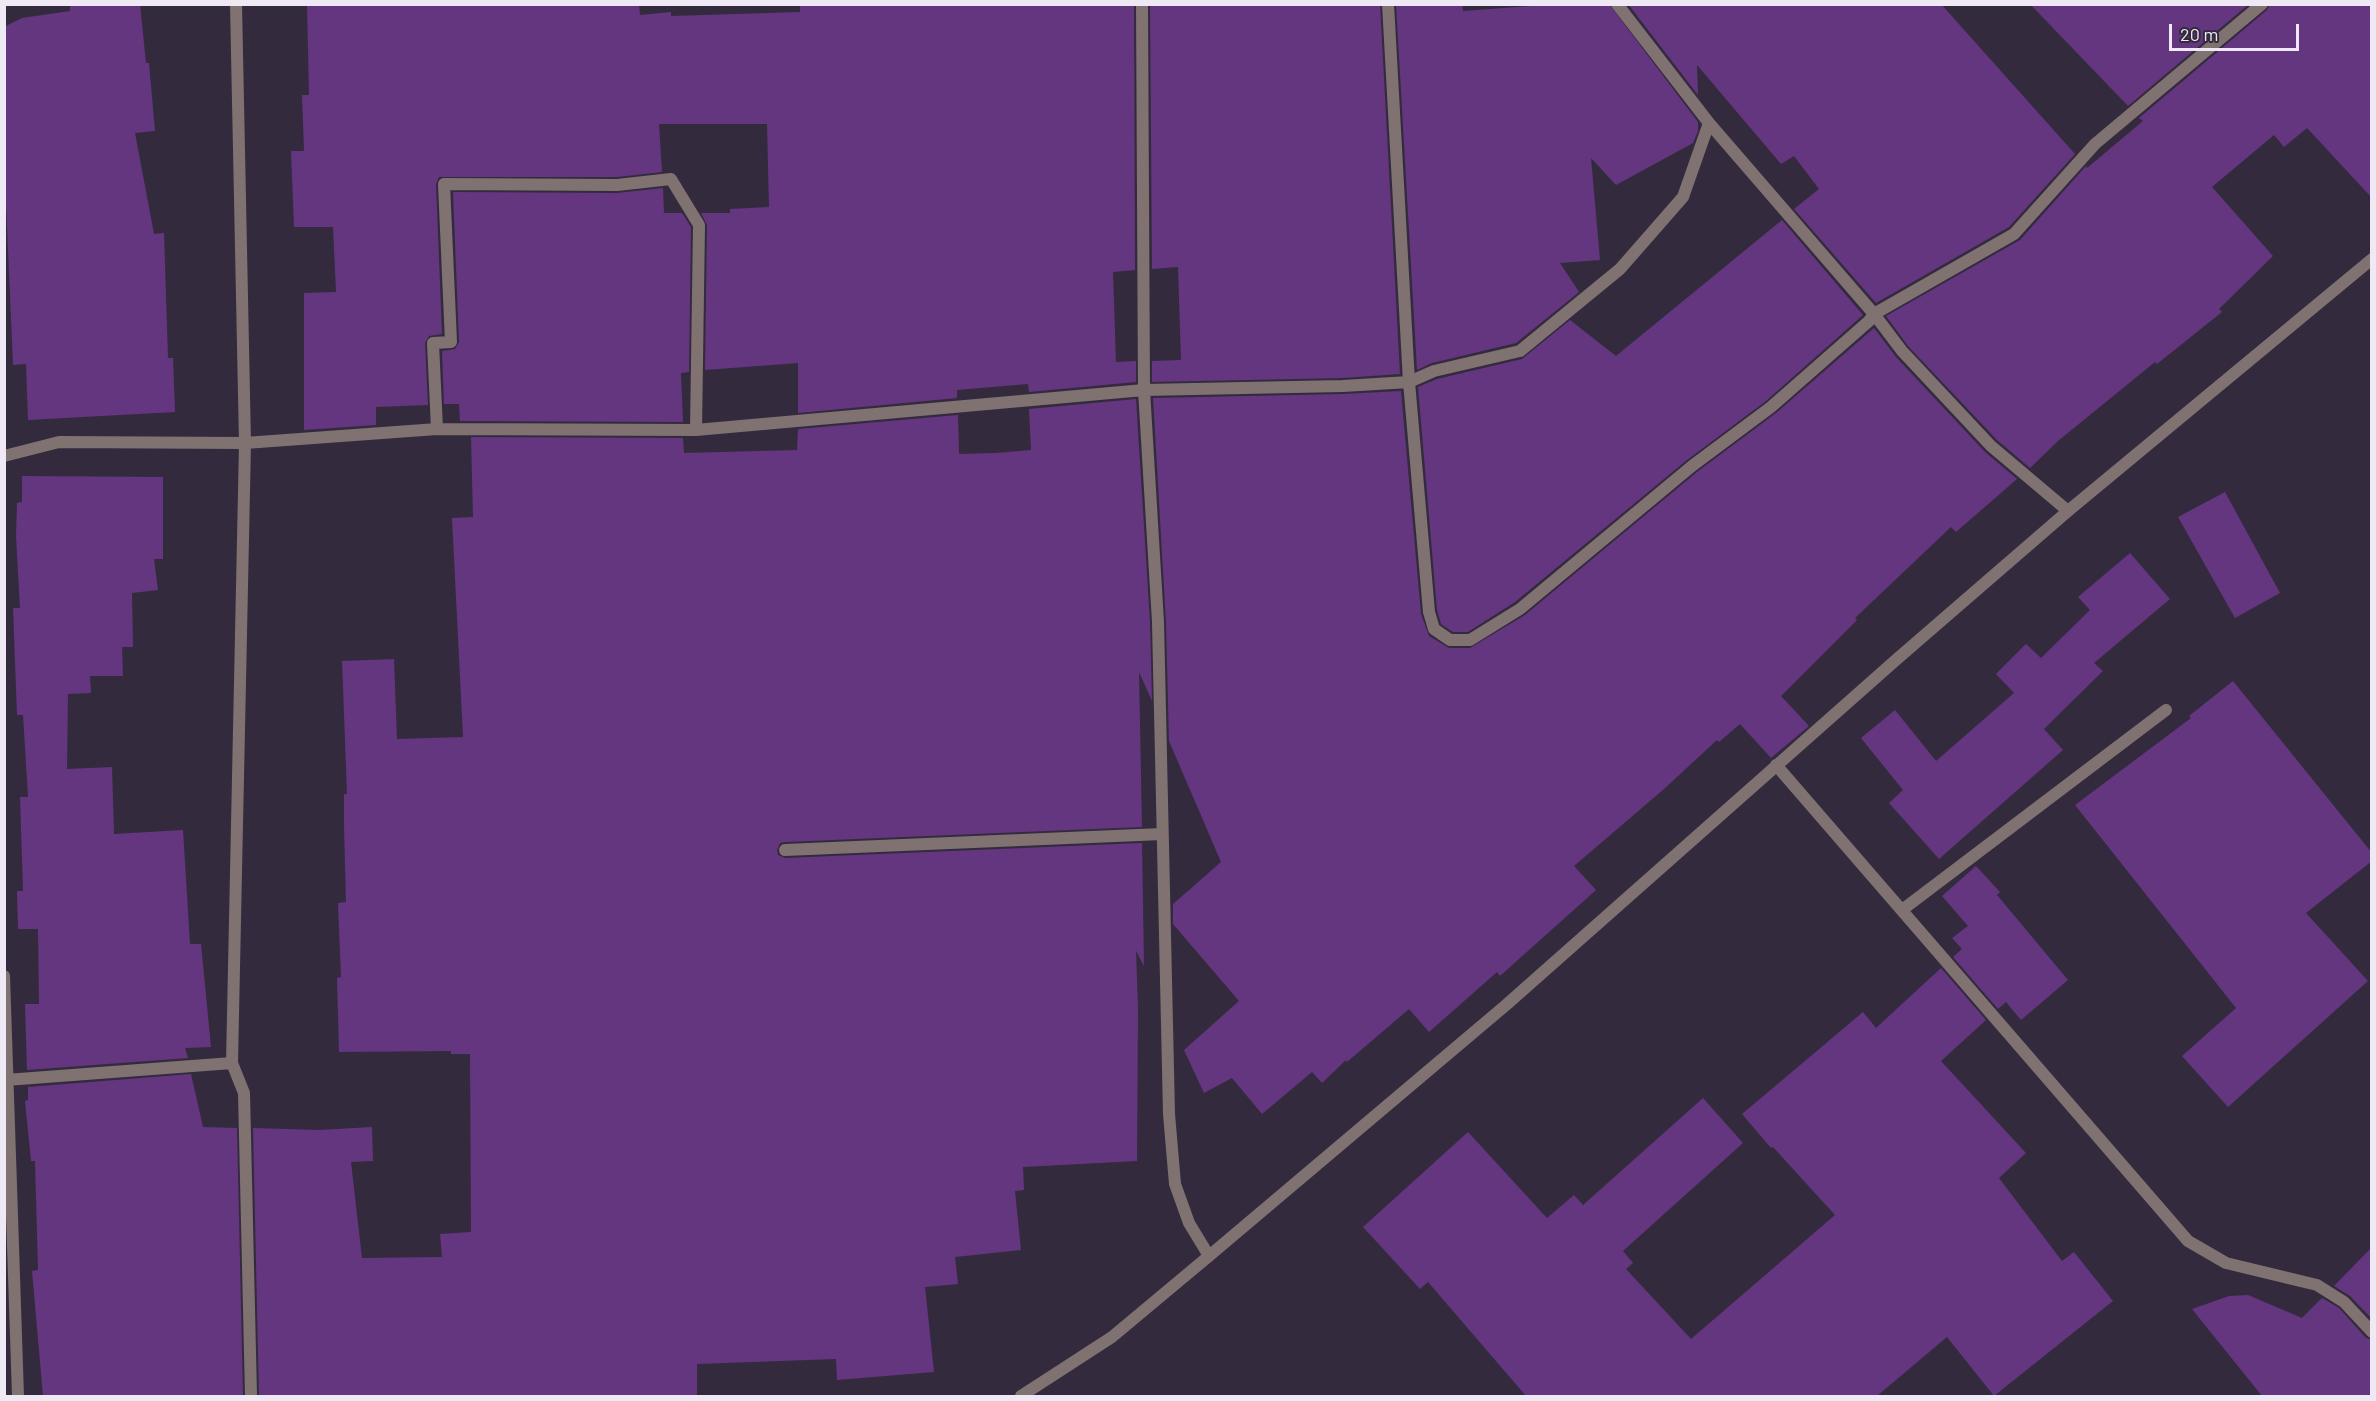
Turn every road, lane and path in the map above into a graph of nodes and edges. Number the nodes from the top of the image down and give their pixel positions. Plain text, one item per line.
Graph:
1 (236, 4) edge
2 (1142, 4) edge
3 (1388, 4) edge
4 (1617, 4) edge
5 (2262, 4) edge
6 (1709, 123) junction
7 (2372, 259) edge
8 (1874, 314) junction
9 (1409, 382) junction
10 (1144, 390) junction
11 (437, 429) junction
12 (696, 430) junction
13 (245, 444) junction
14 (4, 456) edge
15 (2068, 512) junction
16 (2166, 710) dead end
17 (1776, 765) junction
18 (1162, 834) junction
19 (785, 850) dead end
20 (1902, 910) junction
21 (4, 975) edge
22 (232, 1063) junction
23 (6, 1080) junction
24 (1209, 1256) junction
25 (2372, 1332) edge
26 (18, 1396) edge
27 (251, 1396) edge
28 (1021, 1396) edge

1 - 13 street
2 - 10 street
3 - 9 street
4 - 6 street
5 - 8 street
6 - 8 street
6 - 9 street
7 - 15 street
8 - 9 street
8 - 15 street
9 - 10 street
10 - 12 street
10 - 18 street
11 - 12 street
11 - 12 street
11 - 13 street
13 - 14 street
13 - 22 street
15 - 17 street
16 - 20 street
17 - 20 street
17 - 24 street
18 - 19 street
18 - 24 street
20 - 25 street
21 - 23 street
22 - 23 street
22 - 27 street
23 - 26 street
24 - 28 street

